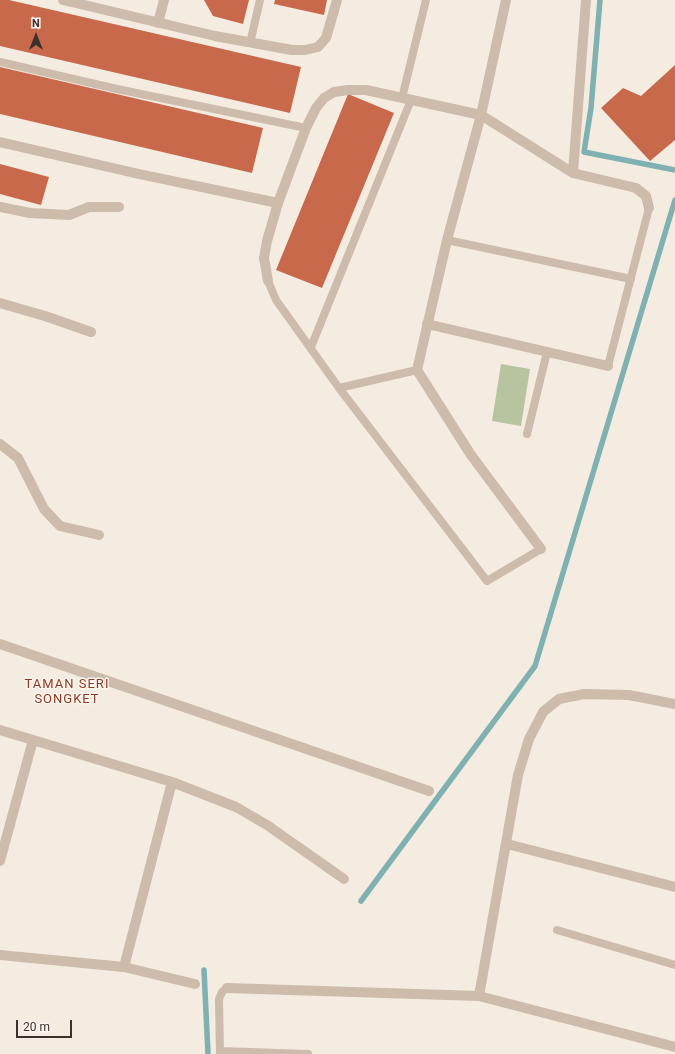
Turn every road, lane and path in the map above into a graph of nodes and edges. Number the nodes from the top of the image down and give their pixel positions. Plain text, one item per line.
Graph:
1 (63, 0) edge
2 (164, 0) edge
3 (260, 0) edge
4 (337, 0) edge
5 (426, 0) edge
6 (506, 0) edge
7 (586, 0) edge
8 (158, 23) junction
9 (250, 43) junction
10 (0, 62) edge
11 (407, 99) junction
12 (481, 116) junction
13 (306, 128) junction
14 (0, 142) edge
15 (573, 173) junction
16 (278, 203) junction
17 (120, 207) dead end
18 (0, 208) edge
19 (649, 208) joint
20 (447, 240) junction
21 (631, 279) junction
22 (268, 281) joint
23 (0, 303) edge
24 (427, 324) junction
25 (91, 332) dead end
26 (310, 347) junction
27 (547, 352) junction
28 (608, 366) joint
29 (417, 370) junction
30 (339, 388) junction
31 (527, 434) dead end
32 (0, 444) edge
33 (99, 535) dead end
34 (541, 549) joint
35 (0, 644) edge
36 (675, 704) edge
37 (0, 730) edge
38 (32, 740) junction
39 (172, 782) junction
40 (428, 791) dead end
41 (507, 844) junction
42 (0, 861) edge
43 (344, 879) dead end
44 (675, 887) edge
45 (557, 930) dead end
46 (0, 955) edge
47 (675, 965) edge
48 (124, 967) junction
49 (195, 984) dead end
50 (227, 988) joint
51 (479, 996) junction
52 (675, 1047) edge
53 (220, 1053) edge
54 (308, 1054) edge

1 - 8 street
2 - 8 street
3 - 9 lane
4 - 9 street
5 - 11 lane
6 - 12 street
7 - 15 street
8 - 9 street
10 - 13 lane
11 - 12 street
11 - 13 street
11 - 26 lane
12 - 15 street
12 - 20 street
13 - 16 street
14 - 16 street
15 - 19 street
16 - 22 street
17 - 18 street
19 - 21 lane
20 - 21 lane
20 - 24 street
21 - 28 lane
22 - 26 lane
23 - 25 street
24 - 27 street
24 - 29 street
26 - 30 lane
27 - 28 street
27 - 31 lane
29 - 30 lane
29 - 34 street
30 - 34 lane
32 - 33 street
35 - 40 street
36 - 41 street
37 - 38 street
38 - 39 street
38 - 42 street
39 - 43 street
39 - 48 street
41 - 44 street
41 - 51 street
45 - 47 lane
46 - 48 street
48 - 49 street
50 - 51 street
50 - 53 lane
51 - 52 street
53 - 54 lane

